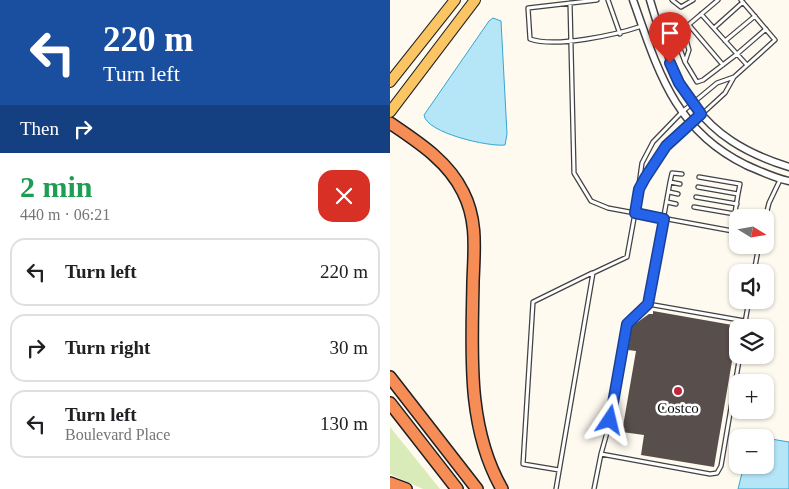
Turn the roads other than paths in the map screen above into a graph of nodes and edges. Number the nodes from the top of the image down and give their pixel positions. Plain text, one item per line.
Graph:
1 (455, 0) edge
2 (475, 0) edge
3 (597, 0) edge
4 (608, 0) edge
5 (633, 0) edge
6 (650, 0) edge
7 (672, 0) edge
8 (693, 0) edge
9 (718, 0) edge
10 (742, 1) edge
11 (570, 3) junction
12 (702, 14) junction
13 (755, 16) junction
14 (689, 25) junction
15 (642, 26) junction
16 (714, 28) junction
17 (766, 30) junction
18 (680, 32) junction
19 (620, 34) junction
20 (572, 40) junction
21 (725, 41) junction
22 (737, 54) junction
23 (685, 62) junction
24 (723, 65) junction
25 (747, 65) junction
26 (734, 77) junction
27 (390, 82) edge
28 (693, 103) junction
29 (390, 112) edge
30 (682, 112) junction
31 (701, 114) junction
32 (390, 123) edge
33 (690, 123) junction
34 (788, 167) edge
35 (682, 174) dead end
36 (699, 177) dead end
37 (781, 179) junction
38 (789, 181) edge
39 (670, 182) junction
40 (680, 184) dead end
41 (698, 187) dead end
42 (639, 189) junction
43 (669, 192) junction
44 (678, 194) dead end
45 (738, 194) junction
46 (696, 197) dead end
47 (667, 202) junction
48 (676, 204) dead end
49 (736, 204) junction
50 (694, 207) dead end
51 (736, 209) edge
52 (768, 209) edge
53 (635, 213) junction
54 (729, 213) edge
55 (664, 219) junction
56 (729, 230) edge
57 (593, 273) junction
58 (648, 304) junction
59 (734, 319) edge
60 (738, 364) edge
61 (390, 377) edge
62 (390, 403) edge
63 (600, 454) junction
64 (559, 470) junction
65 (390, 483) edge
66 (406, 489) edge
67 (457, 489) edge
68 (477, 489) edge
69 (502, 489) edge
70 (556, 489) edge
71 (594, 489) edge

1 - 27 main road
2 - 29 main road
3 - 11 lane
4 - 19 lane
5 - 15 street
6 - 28 street
7 - 8 lane
9 - 12 lane
10 - 13 lane
10 - 16 lane
11 - 20 lane
11 - 20 lane
12 - 14 lane
12 - 16 lane
13 - 17 lane
13 - 21 lane
14 - 18 lane
14 - 24 lane
15 - 19 lane
15 - 30 street
16 - 21 lane
17 - 22 lane
17 - 25 lane
18 - 23 lane
18 - 23 lane
19 - 20 lane
20 - 53 lane
21 - 22 lane
22 - 24 lane
22 - 25 lane
23 - 24 lane
25 - 26 lane
26 - 28 lane
26 - 31 lane
28 - 30 lane
28 - 31 street
30 - 33 street
30 - 42 lane
31 - 33 lane
31 - 34 street
32 - 69 highway
33 - 37 street
33 - 42 lane
34 - 37 street
35 - 39 lane
36 - 45 lane
37 - 38 street
37 - 52 lane
39 - 40 lane
39 - 43 lane
41 - 45 lane
42 - 53 lane
43 - 44 lane
43 - 47 lane
45 - 49 lane
46 - 49 lane
47 - 48 lane
47 - 55 lane
49 - 51 lane
50 - 54 lane
53 - 55 lane
53 - 57 lane
55 - 56 lane
55 - 58 lane
57 - 64 lane
57 - 64 lane
58 - 59 lane
58 - 63 lane
60 - 63 lane
61 - 68 highway
62 - 67 highway
63 - 71 lane
64 - 70 lane
65 - 66 highway

